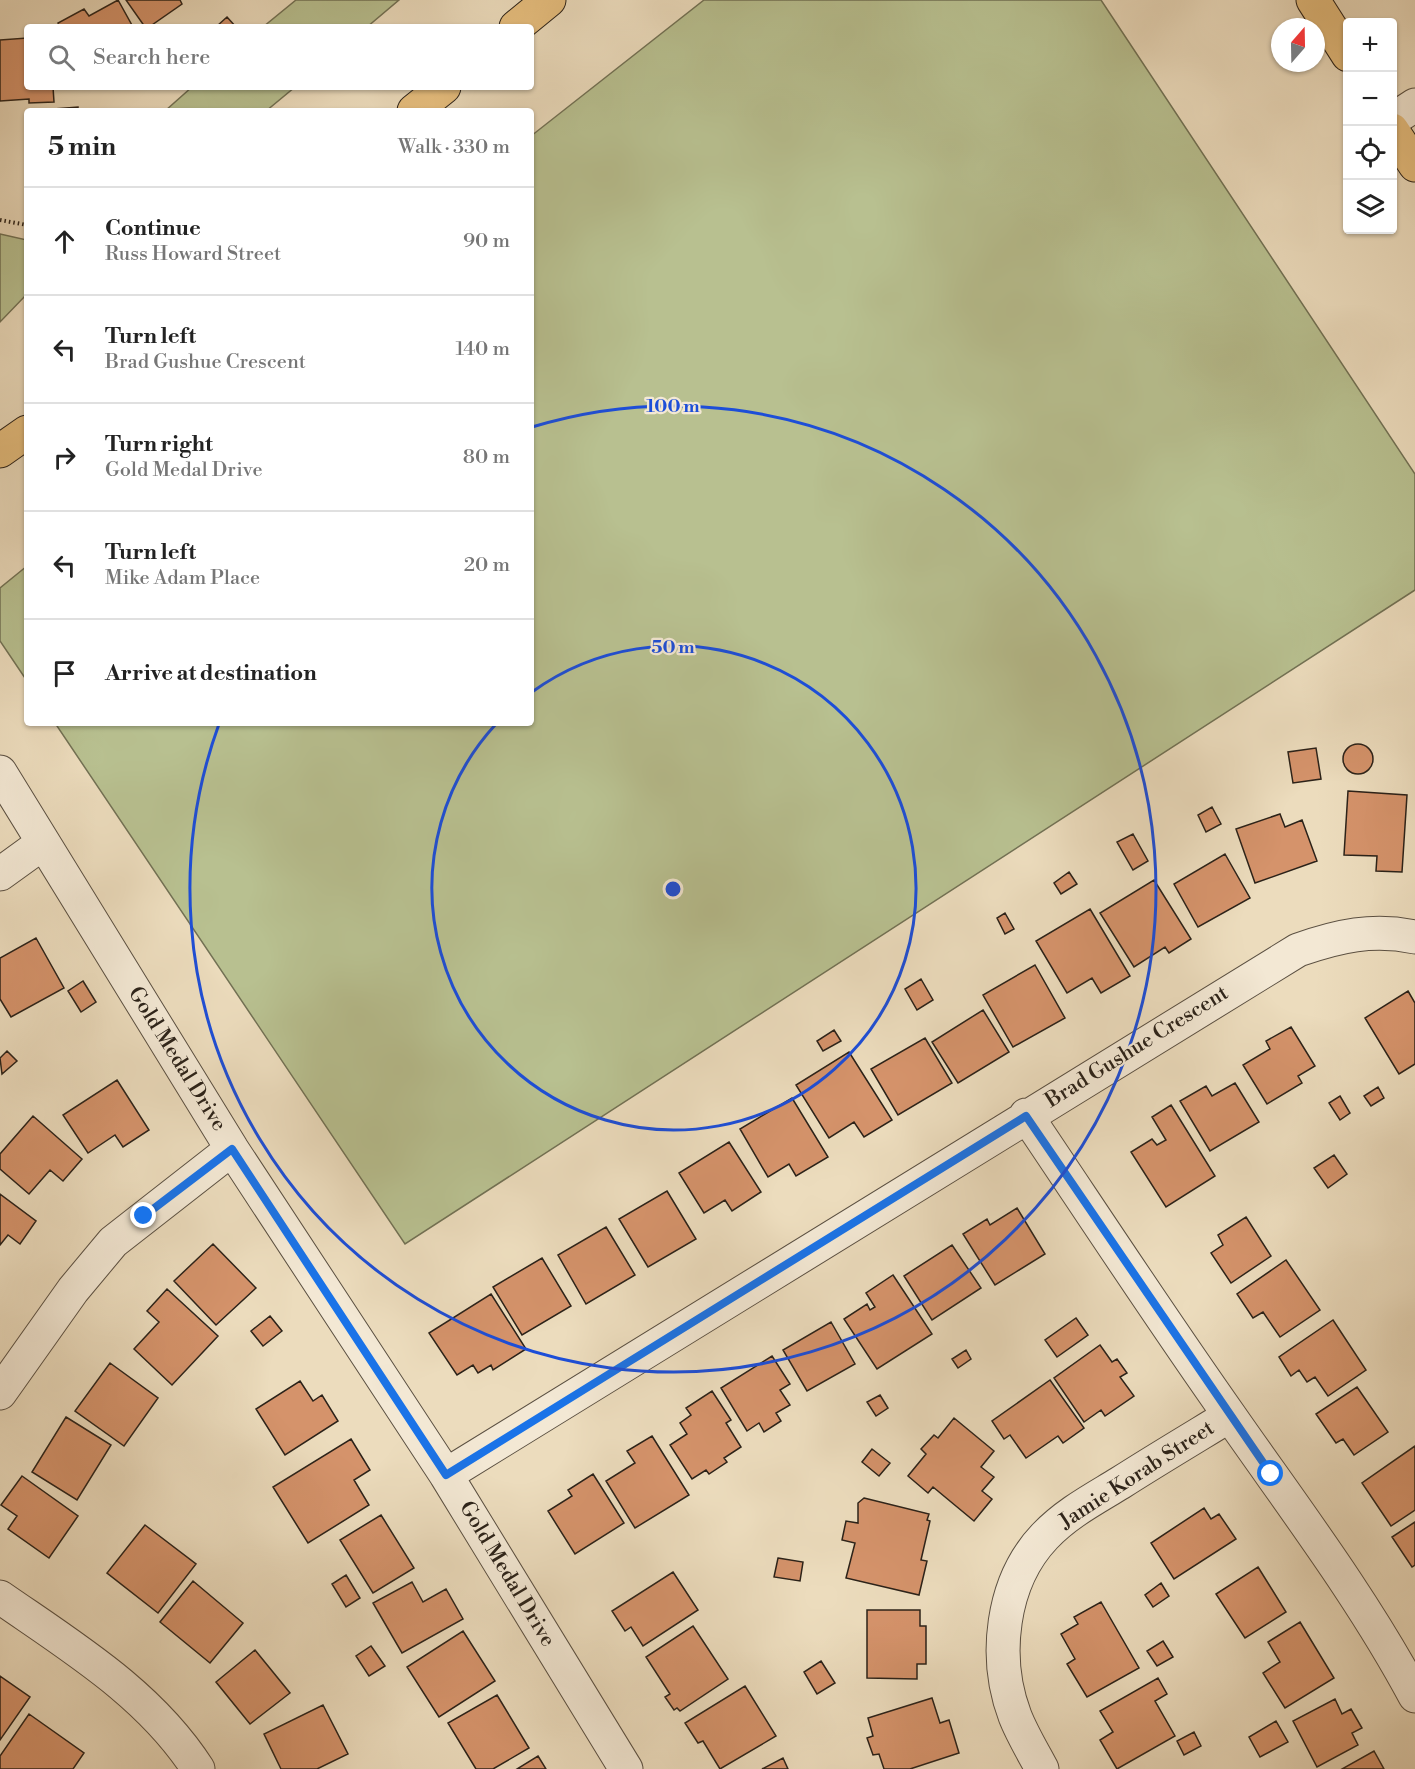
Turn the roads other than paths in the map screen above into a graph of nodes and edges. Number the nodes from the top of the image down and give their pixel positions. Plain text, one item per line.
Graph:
1 (549, 0) edge
2 (1313, 0) edge
3 (520, 24) edge
4 (1343, 49) edge
5 (440, 90) edge
6 (1415, 105) edge
7 (418, 108) edge
8 (1397, 117) edge
9 (1397, 138) edge
10 (1415, 165) edge
11 (24, 434) edge
12 (0, 451) edge
13 (0, 772) edge
14 (43, 843) junction
15 (0, 874) edge
16 (1415, 937) edge
17 (1026, 1116) junction
18 (232, 1149) junction
19 (0, 1393) edge
20 (1229, 1416) junction
21 (446, 1475) junction
22 (0, 1597) edge
23 (1415, 1696) edge
24 (198, 1769) edge
25 (626, 1769) edge
26 (1042, 1769) edge

1 - 3 main road
2 - 4 main road
5 - 7 main road
6 - 8 street
9 - 10 main road
11 - 12 main road
13 - 14 street, Gold Medal Drive
14 - 15 street
14 - 18 street, Gold Medal Drive
16 - 17 street, Brad Gushue Crescent
17 - 20 street
17 - 21 street, Brad Gushue Crescent
18 - 19 street
18 - 21 street, Gold Medal Drive
20 - 23 street
20 - 26 street, Jamie Korab Street
21 - 25 street, Gold Medal Drive
22 - 24 street

